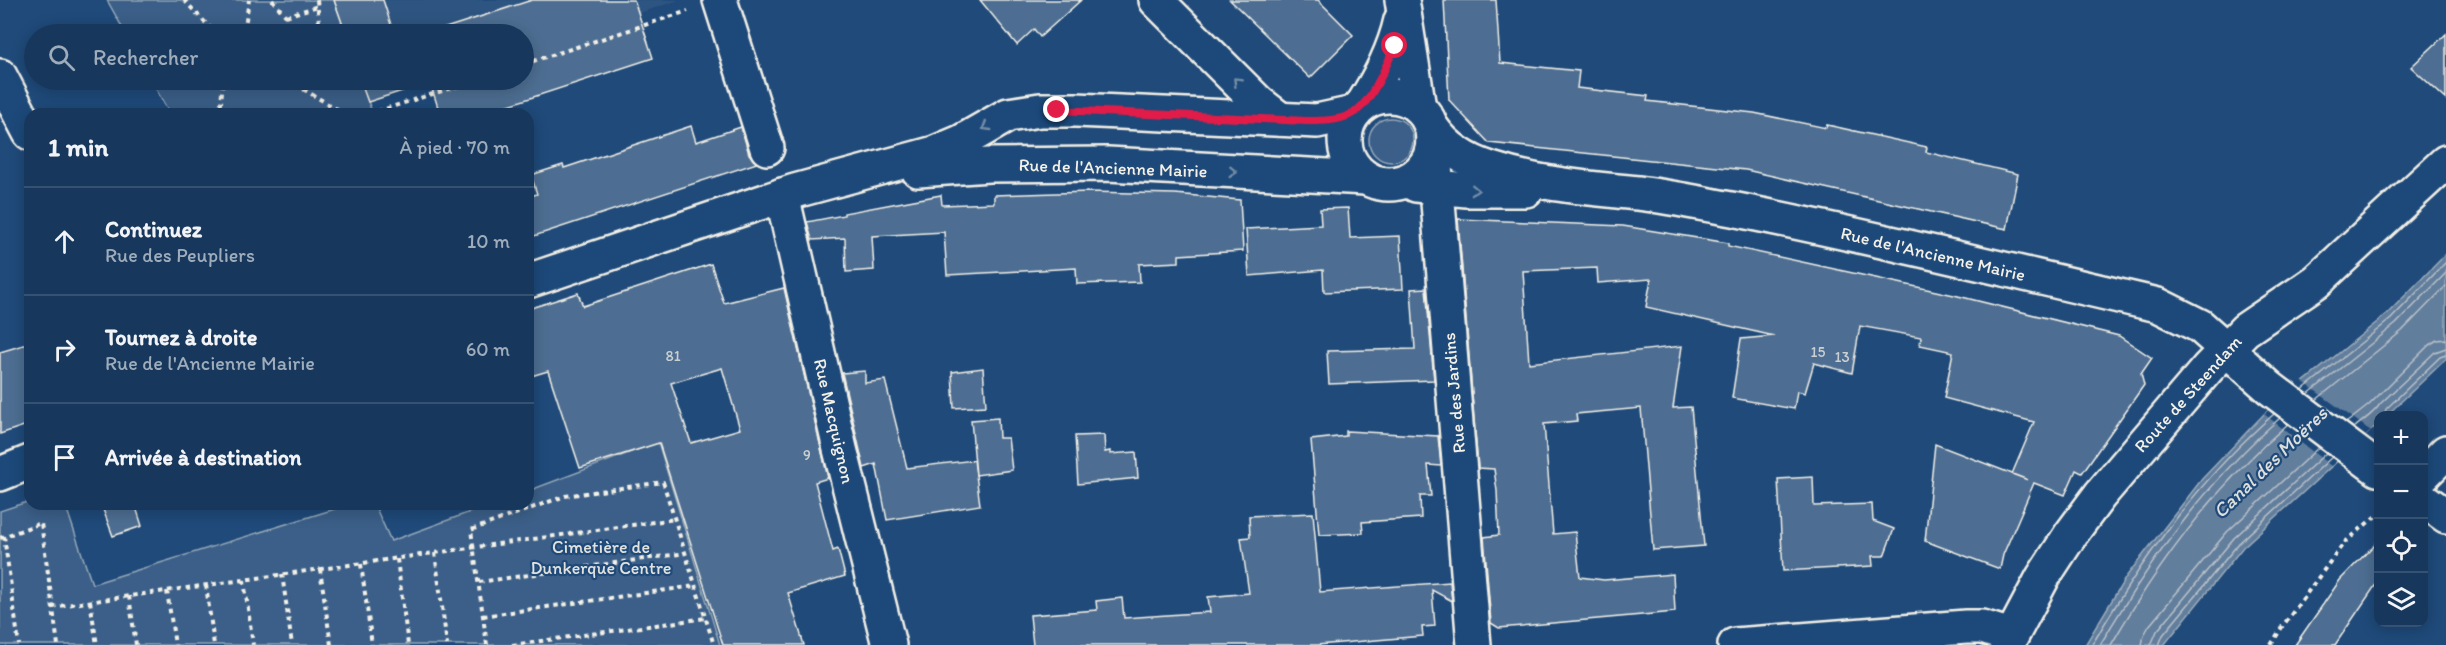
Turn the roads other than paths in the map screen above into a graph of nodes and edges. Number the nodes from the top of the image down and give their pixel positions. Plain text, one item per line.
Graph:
1 (1156, 0) edge
2 (720, 1) edge
3 (1403, 6) edge
4 (0, 76) edge
5 (1359, 109) junction
6 (1040, 110) junction
7 (1280, 119) junction
8 (24, 122) edge
9 (1428, 126) junction
10 (767, 148) dead end
11 (2446, 162) edge
12 (1042, 164) junction
13 (860, 175) junction
14 (1381, 180) junction
15 (1437, 187) junction
16 (1568, 187) junction
17 (782, 195) junction
18 (534, 279) edge
19 (2226, 348) junction
20 (2446, 452) edge
21 (24, 464) edge
22 (2374, 466) edge
23 (2428, 470) edge
24 (0, 474) edge
25 (2428, 503) edge
26 (2446, 516) edge
27 (2009, 640) edge
28 (889, 645) edge
29 (1474, 645) edge
30 (1736, 645) edge

7 -> 1 street
2 - 10 street
3 - 5 street
3 - 9 street, Rue des Jardins
4 - 8 street
5 - 7 street, Rue de l'Ancienne Mairie
5 - 9 street
5 - 14 street
6 - 7 street, Rue de l'Ancienne Mairie
6 - 12 street
6 -> 13 street, Rue de l'Ancienne Mairie
9 - 14 street
9 - 15 street, Rue des Jardins
9 - 16 street, Rue de l'Ancienne Mairie
11 - 19 street, Route de Steendam
12 - 13 street, Rue de l'Ancienne Mairie
12 -> 14 street, Rue de l'Ancienne Mairie
13 - 17 street, Rue de l'Ancienne Mairie
14 - 15 street, Rue de l'Ancienne Mairie
15 -> 16 street, Rue de l'Ancienne Mairie
15 - 29 street, Rue des Jardins
16 - 19 street, Rue de l'Ancienne Mairie
17 - 18 street, Rue de l'Ancienne Mairie
17 - 28 street, Rue Macquignon
19 - 22 street, Rue de l'Ancienne Mairie
19 - 27 street, Route de Steendam
20 - 23 street
21 - 24 street
25 - 26 street
27 - 30 street

